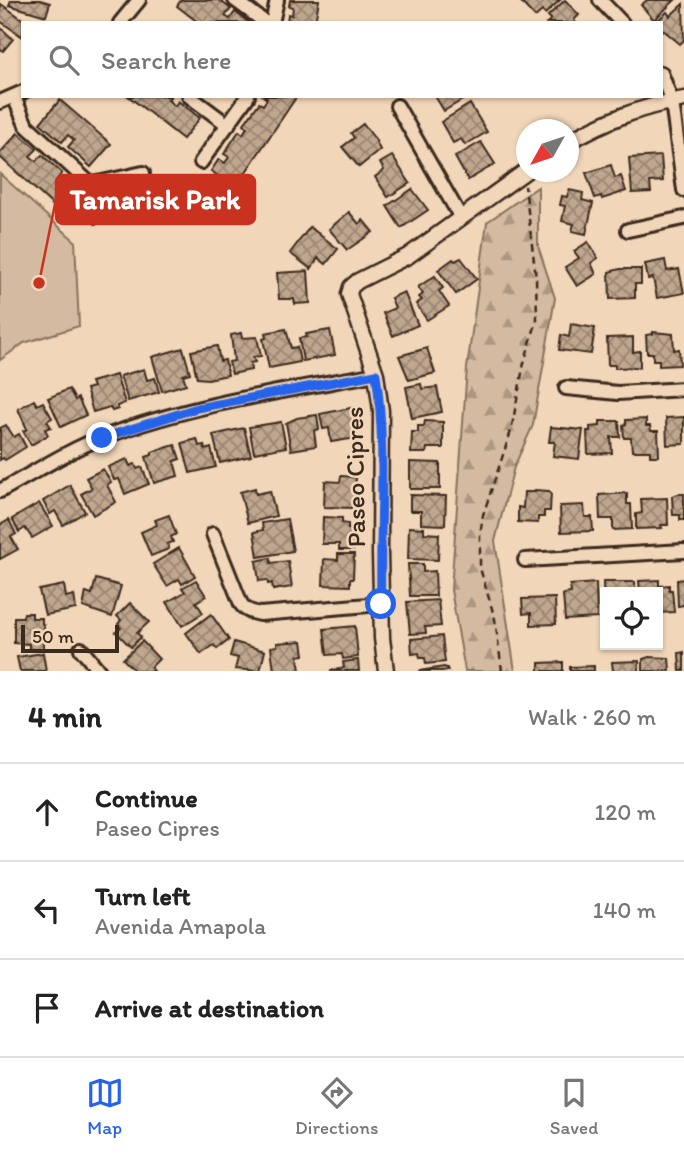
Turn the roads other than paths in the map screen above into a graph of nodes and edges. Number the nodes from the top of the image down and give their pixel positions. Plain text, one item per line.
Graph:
1 (139, 0) edge
2 (236, 0) edge
3 (277, 0) edge
4 (600, 0) edge
5 (122, 21) edge
6 (263, 21) edge
7 (272, 21) edge
8 (620, 21) edge
9 (663, 76) edge
10 (18, 94) edge
11 (193, 98) edge
12 (247, 98) edge
13 (678, 100) edge
14 (0, 102) edge
15 (397, 106) dead end
16 (228, 125) junction
17 (579, 137) edge
18 (201, 162) dead end
19 (143, 173) dead end
20 (516, 179) edge
21 (684, 190) edge
22 (461, 218) junction
23 (684, 218) edge
24 (628, 229) dead end
25 (376, 374) junction
26 (566, 388) dead end
27 (684, 389) edge
28 (0, 491) edge
29 (213, 534) dead end
30 (684, 551) edge
31 (525, 560) dead end
32 (381, 604) junction
33 (81, 649) dead end
34 (99, 671) edge
35 (386, 671) edge

1 - 5 street
2 - 6 street
3 - 7 street
4 - 8 street
9 - 13 street
10 - 14 street
10 - 19 street
11 - 16 street
12 - 16 street
13 - 17 street
13 - 21 street
15 - 22 street
16 - 18 street
20 - 22 street
22 - 25 street, Paseo Cipres
23 - 24 street
25 - 28 street
25 - 32 street, Paseo Cipres
26 - 27 street
29 - 32 street
30 - 31 street
32 - 35 street, Paseo Cipres
33 - 34 street

